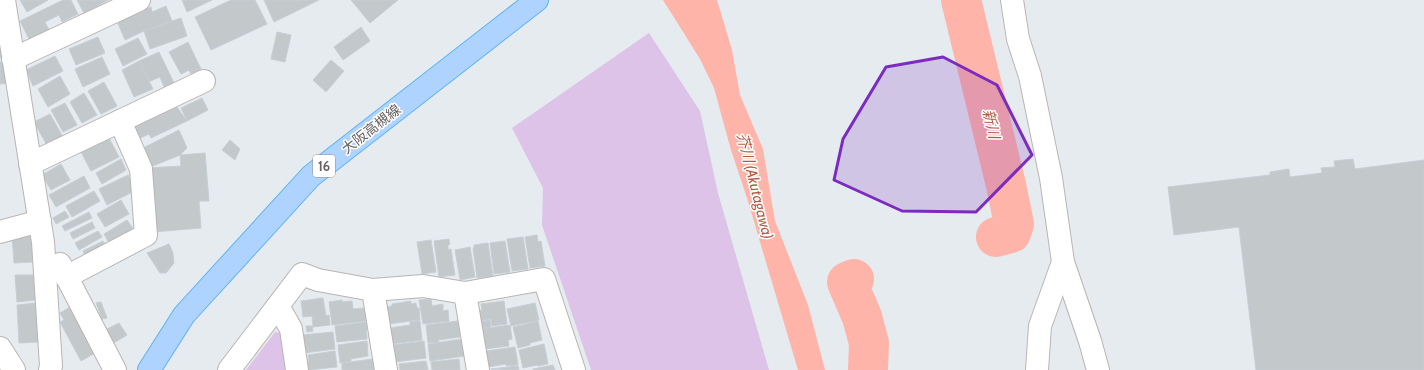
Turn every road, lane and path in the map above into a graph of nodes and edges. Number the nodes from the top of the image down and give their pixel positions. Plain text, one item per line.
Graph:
1 (4, 0) edge
2 (139, 0) edge
3 (1012, 0) edge
4 (532, 1) edge
5 (13, 59) junction
6 (204, 81) dead end
7 (120, 121) junction
8 (30, 164) junction
9 (40, 221) junction
10 (0, 232) edge
11 (43, 242) junction
12 (1063, 262) junction
13 (66, 277) junction
14 (373, 290) junction
15 (465, 293) junction
16 (278, 306) junction
17 (0, 348) edge
18 (14, 370) edge
19 (50, 370) edge
20 (114, 370) edge
21 (149, 370) edge
22 (229, 370) edge
23 (297, 370) edge
24 (386, 370) edge
25 (478, 370) edge
26 (574, 370) edge
27 (1038, 370) edge
28 (1098, 370) edge

1 - 5 street
2 - 5 street
3 - 12 street
4 - 21 main road, 大阪高槻線 / 16
5 - 8 street
6 - 7 street
7 - 8 street
7 - 13 street
8 - 9 street
9 - 10 street
9 - 11 street
11 - 13 street
11 - 19 street
12 - 27 street
12 - 28 street
13 - 20 street
14 - 15 street
14 - 16 street
14 - 24 street
15 - 25 street
15 - 26 street
16 - 22 street
16 - 23 street
17 - 18 street

